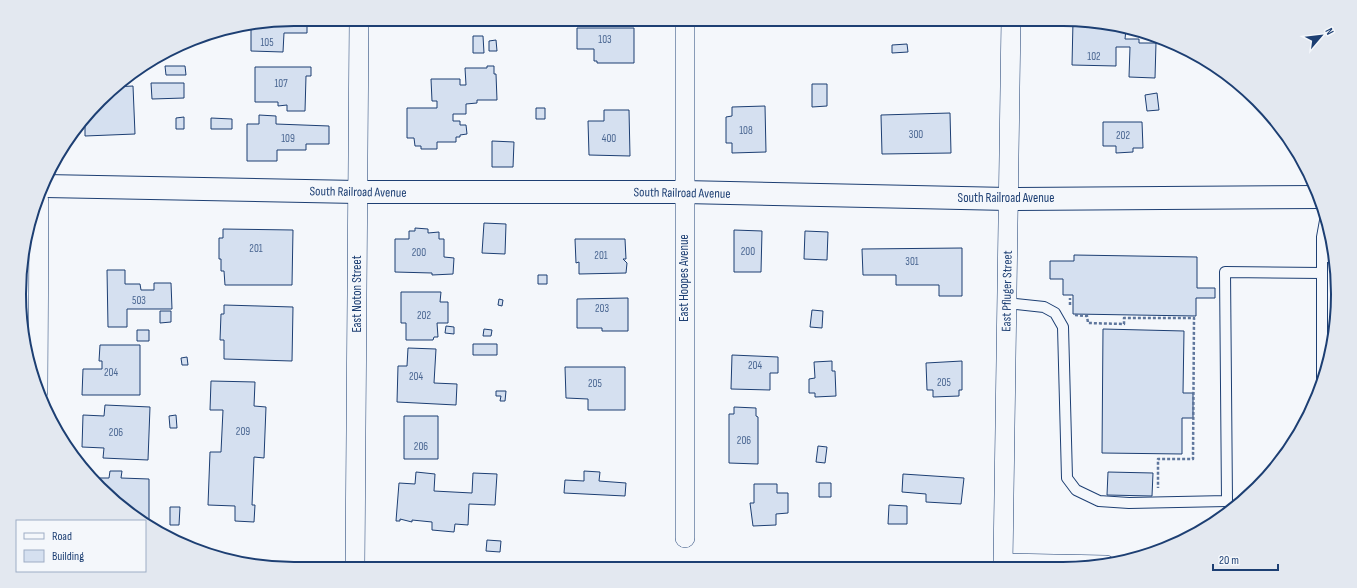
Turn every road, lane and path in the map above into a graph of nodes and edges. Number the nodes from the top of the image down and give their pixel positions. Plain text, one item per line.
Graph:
1 (359, 26) edge
2 (685, 26) edge
3 (1011, 26) edge
4 (48, 186) edge
5 (357, 192) junction
6 (684, 192) junction
7 (1313, 197) edge
8 (1008, 199) junction
9 (39, 212) edge
10 (1323, 230) edge
11 (1329, 257) edge
12 (1322, 258) junction
13 (1322, 273) junction
14 (1070, 298) dead end
15 (1007, 303) junction
16 (1070, 309) dead end
17 (1069, 315) dead end
18 (1322, 363) edge
19 (38, 374) edge
20 (1158, 502) junction
21 (684, 538) dead end
22 (356, 562) edge
23 (1003, 562) edge

1 - 5 street, East Noton Street
2 - 6 street, East Hoopes Avenue
3 - 8 street, East Pfluger Street
4 - 5 street, South Railroad Avenue
5 - 6 street, South Railroad Avenue
5 - 22 street, East Noton Street
6 - 8 street, South Railroad Avenue
6 - 21 street, East Hoopes Avenue
7 - 8 street, South Railroad Avenue
8 - 15 street, East Pfluger Street
9 - 19 street
10 - 12 lane
11 - 12 lane
12 - 13 lane
13 - 18 lane
13 - 20 lane
14 - 16 path
15 - 20 lane
15 - 23 street, East Pfluger Street
17 - 20 path

